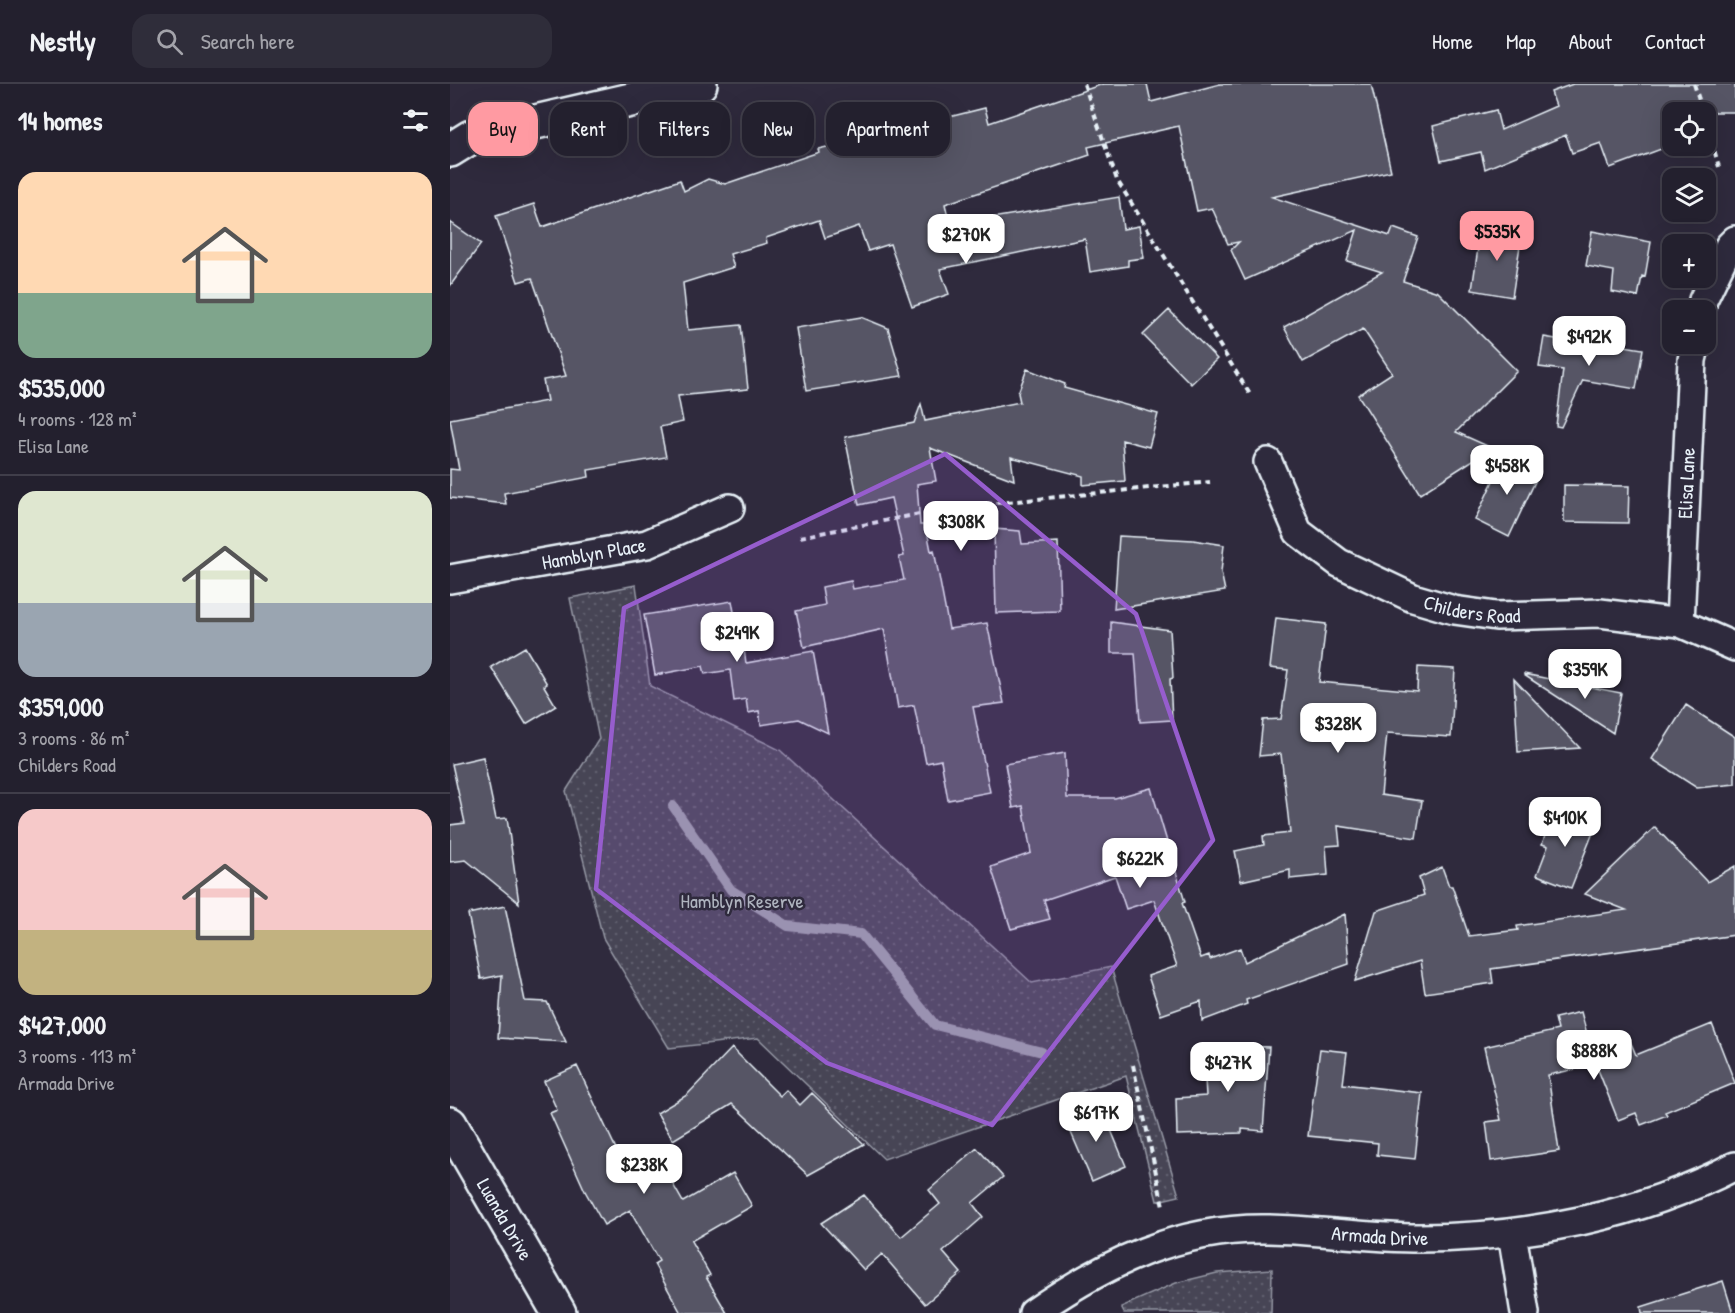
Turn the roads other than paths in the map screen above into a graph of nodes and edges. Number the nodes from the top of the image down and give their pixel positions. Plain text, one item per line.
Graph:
1 (700, 84) edge
2 (457, 140) edge
3 (1735, 240) edge
4 (1704, 300) edge
5 (1694, 354) edge
6 (1268, 462) dead end
7 (730, 508) dead end
8 (450, 579) edge
9 (1680, 623) junction
10 (1735, 646) edge
11 (450, 1124) edge
12 (1735, 1166) edge
13 (1512, 1233) junction
14 (560, 1313) edge
15 (1034, 1313) edge
16 (1525, 1313) edge

1 - 2 street
3 - 4 street
5 - 9 street, Elisa Lane
6 - 9 street, Childers Road
7 - 8 street, Hamblyn Place
9 - 10 street, Childers Road
11 - 14 street, Luanda Drive
12 - 13 street, Armada Drive
13 - 15 street, Armada Drive
13 - 16 street

